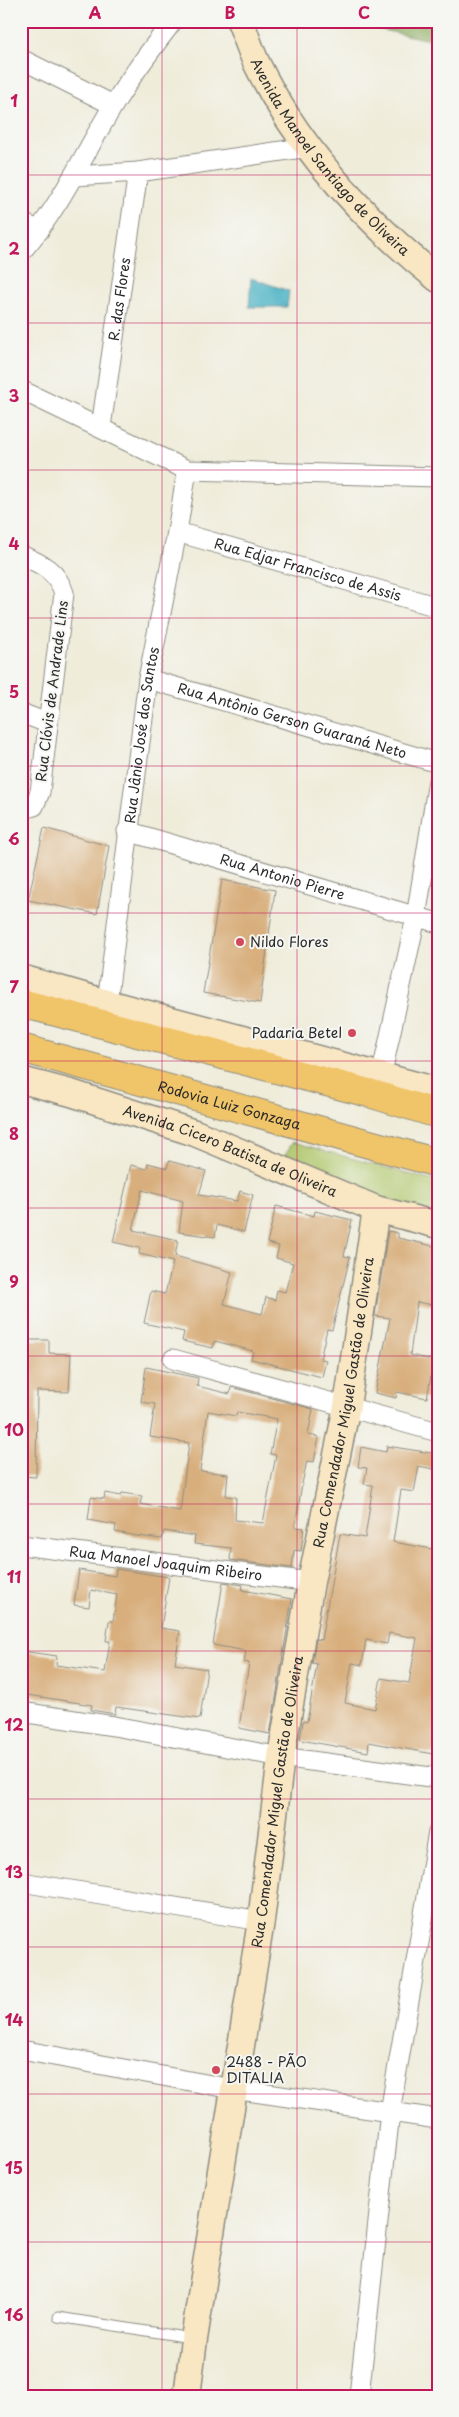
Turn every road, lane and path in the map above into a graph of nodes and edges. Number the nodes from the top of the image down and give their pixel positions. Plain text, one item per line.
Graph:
1 (173, 21) edge
2 (240, 21) edge
3 (21, 59) edge
4 (113, 105) junction
5 (309, 147) junction
6 (138, 172) junction
7 (74, 176) junction
8 (21, 222) edge
9 (40, 231) junction
10 (21, 252) edge
11 (438, 279) edge
12 (21, 390) edge
13 (101, 428) junction
14 (187, 470) junction
15 (438, 477) edge
16 (178, 532) junction
17 (21, 555) edge
18 (438, 607) edge
19 (148, 679) junction
20 (21, 713) edge
21 (47, 723) junction
22 (438, 763) edge
23 (438, 781) edge
24 (25, 810) edge
25 (127, 831) junction
26 (416, 917) junction
27 (438, 923) edge
28 (21, 978) edge
29 (21, 1003) edge
30 (107, 1003) junction
31 (21, 1048) edge
32 (381, 1077) junction
33 (21, 1080) edge
34 (438, 1091) edge
35 (438, 1114) edge
36 (438, 1163) edge
37 (376, 1209) junction
38 (438, 1225) edge
39 (172, 1359) dead end
40 (347, 1406) junction
41 (438, 1432) edge
42 (21, 1545) edge
43 (311, 1582) junction
44 (21, 1712) edge
45 (281, 1757) junction
46 (438, 1778) edge
47 (438, 1832) edge
48 (21, 1882) edge
49 (261, 1921) junction
50 (21, 2050) edge
51 (233, 2089) junction
52 (390, 2112) junction
53 (438, 2119) edge
54 (58, 2317) dead end
55 (194, 2338) junction
56 (188, 2396) edge
57 (360, 2396) edge

1 - 4 street
2 - 5 street, Avenida Manoel Santiago de Oliveira
3 - 4 street
4 - 7 street
5 - 6 street
5 - 11 street, Avenida Manoel Santiago de Oliveira
6 - 7 street
6 - 13 street, R. das Flores
7 - 9 street
8 - 9 street
9 - 10 street
12 - 13 street
13 - 14 street
14 - 15 street
14 - 16 street, Rua Jânio José dos Santos
16 - 18 street, Rua Edjar Francisco de Assis
16 - 19 street, Rua Jânio José dos Santos
17 - 21 street, Rua Clóvis de Andrade Lins
19 - 22 street, Rua Antônio Gerson Guaraná Neto
19 - 25 street, Rua Jânio José dos Santos
20 - 21 street
21 - 24 street, Rua Clóvis de Andrade Lins
23 - 26 street
25 - 26 street, Rua Antonio Pierre
25 - 30 street, Rua Jânio José dos Santos
26 - 27 street, Rua Antonio Pierre
26 - 32 street
28 - 30 street
29 - 35 highway
30 - 32 street
31 - 36 highway, Rodovia Luiz Gonzaga
32 - 34 street
33 - 37 street, Avenida Cicero Batista de Oliveira
37 - 38 street, Avenida Cicero Batista de Oliveira
37 - 40 street, Rua Comendador Miguel Gastão de Oliveira
39 - 40 street
40 - 41 street
40 - 43 street, Rua Comendador Miguel Gastão de Oliveira
42 - 43 street, Rua Manoel Joaquim Ribeiro
43 - 45 street, Rua Comendador Miguel Gastão de Oliveira
44 - 45 street
45 - 46 street
45 - 49 street, Rua Comendador Miguel Gastão de Oliveira
47 - 52 street
48 - 49 street
49 - 51 street, Rua Comendador Miguel Gastão de Oliveira
50 - 51 street
51 - 52 street
51 - 55 street, Rua Comendador Miguel Gastão de Oliveira
52 - 53 street
52 - 57 street
54 - 55 lane
55 - 56 street, Rua Comendador Miguel Gastão de Oliveira

